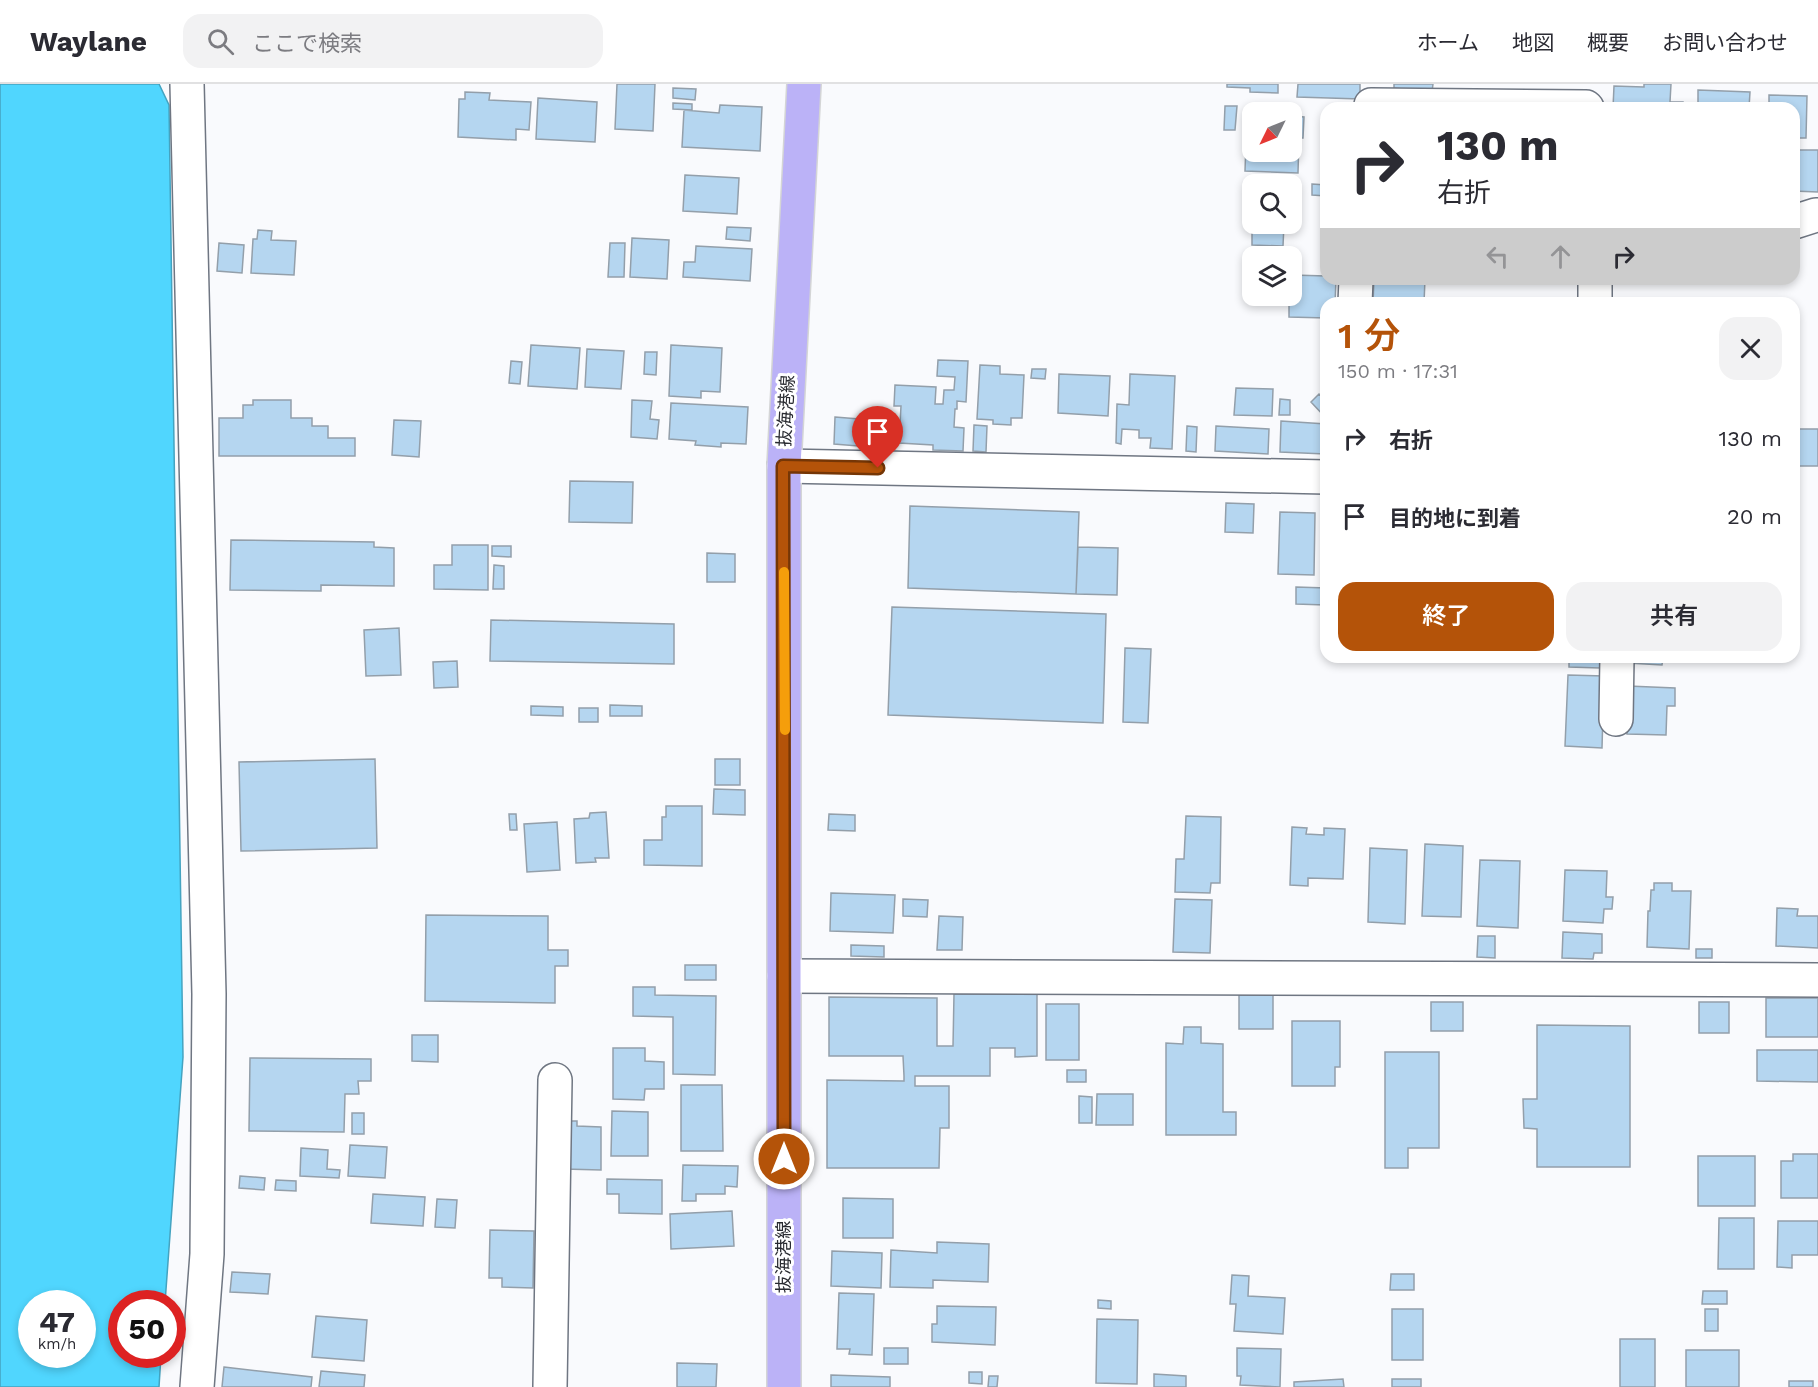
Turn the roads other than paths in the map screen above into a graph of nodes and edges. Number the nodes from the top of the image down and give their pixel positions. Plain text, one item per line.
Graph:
1 (187, 84) edge
2 (804, 84) edge
3 (1372, 99) edge
4 (1452, 102) edge
5 (783, 466) junction
6 (1320, 477) edge
7 (1617, 663) edge
8 (1616, 719) dead end
9 (784, 976) junction
10 (1818, 980) edge
11 (555, 1080) dead end
12 (197, 1387) edge
13 (550, 1387) edge
14 (784, 1387) edge

1 - 12 street
2 - 5 main road, 抜海港線
3 - 4 street
5 - 6 street
5 - 9 main road, 抜海港線
7 - 8 street
9 - 10 street
9 - 14 main road, 抜海港線
11 - 13 street

